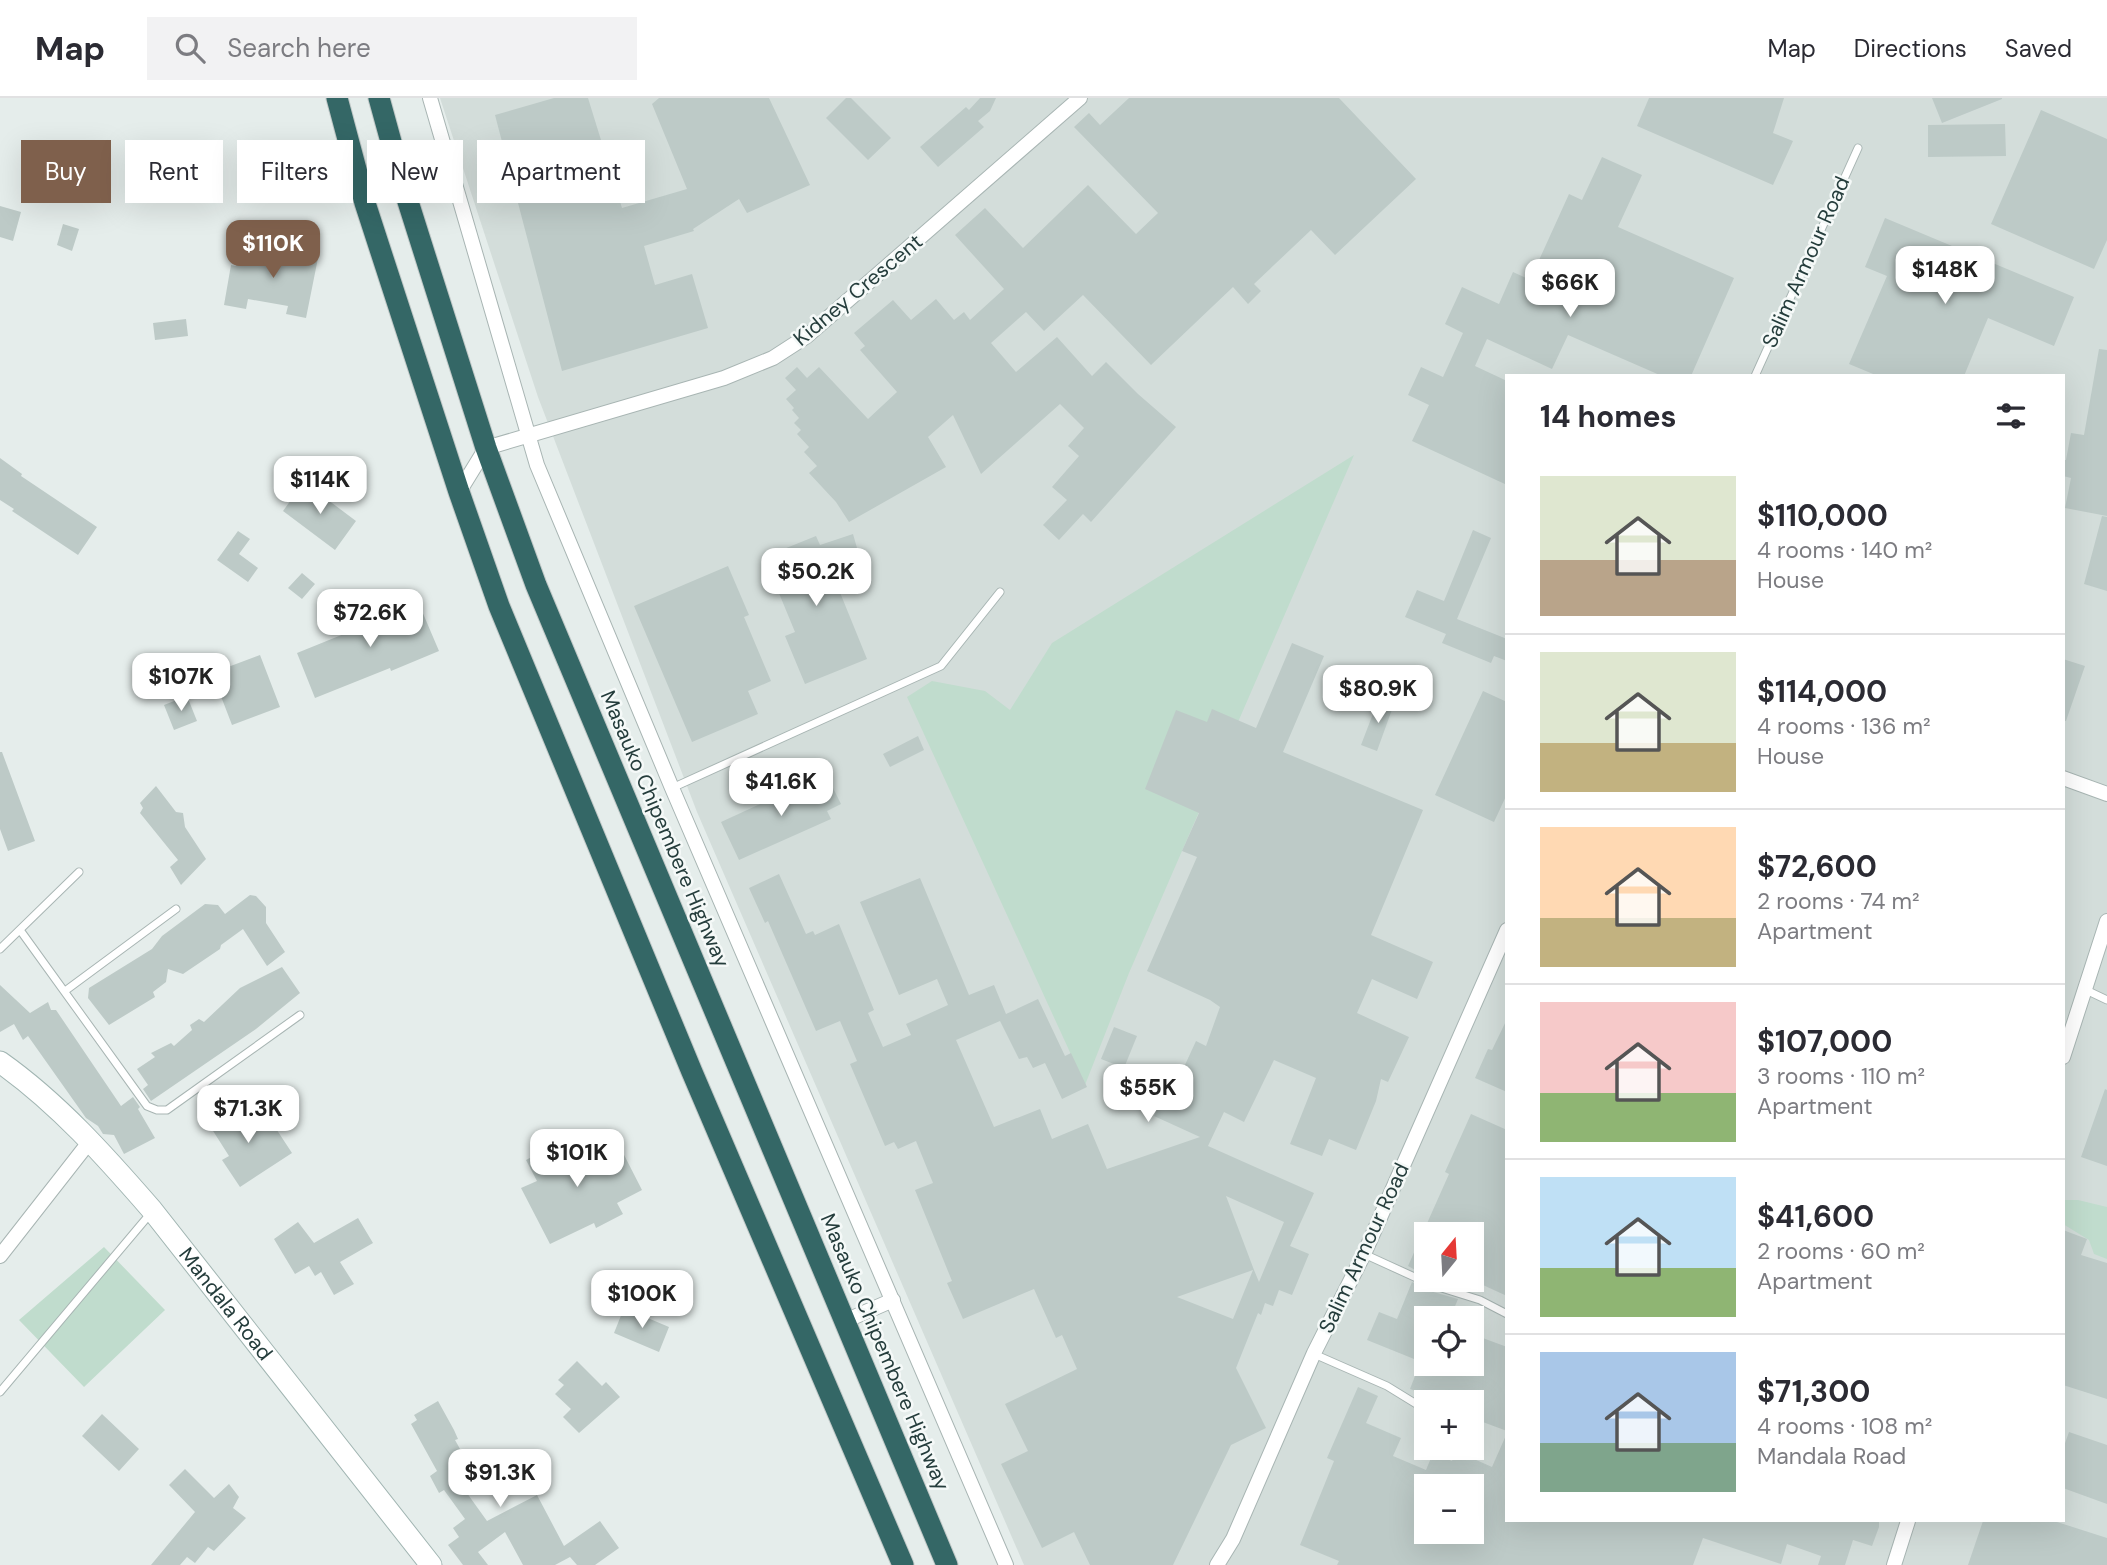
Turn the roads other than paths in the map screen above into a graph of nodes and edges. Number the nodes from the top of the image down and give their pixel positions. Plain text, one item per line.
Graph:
1 (337, 98) edge
2 (379, 98) edge
3 (430, 98) edge
4 (1080, 98) edge
5 (1858, 148) dead end
6 (1756, 374) edge
7 (528, 436) junction
8 (486, 448) junction
9 (459, 492) junction
10 (1000, 593) dead end
11 (2065, 779) edge
12 (672, 788) junction
13 (2107, 794) edge
14 (79, 872) dead end
15 (176, 909) dead end
16 (2107, 921) edge
17 (20, 930) junction
18 (1505, 935) edge
19 (0, 949) edge
20 (2086, 990) junction
21 (65, 991) junction
22 (2107, 1000) edge
23 (300, 1015) dead end
24 (2065, 1051) edge
25 (0, 1062) edge
26 (90, 1141) junction
27 (152, 1210) junction
28 (1364, 1254) junction
29 (0, 1256) edge
30 (892, 1300) junction
31 (1505, 1313) edge
32 (845, 1321) junction
33 (1314, 1353) junction
34 (0, 1392) edge
35 (1414, 1403) edge
36 (1908, 1522) edge
37 (431, 1565) edge
38 (903, 1565) edge
39 (947, 1565) edge
40 (1006, 1565) edge
41 (1217, 1565) edge
42 (1894, 1565) edge

1 - 9 highway
2 - 8 highway, Masauko Chipembere Highway
3 - 7 street
4 - 7 street, Kidney Crescent
5 - 6 lane, Salim Armour Road
7 - 8 street, Kidney Crescent
7 - 12 street
8 - 9 street
8 - 32 highway, Masauko Chipembere Highway
9 - 38 highway
10 - 12 lane
11 - 13 street
12 - 30 street
14 - 17 lane
15 - 21 lane
16 - 20 street
17 - 19 lane
17 - 21 lane
18 - 28 street, Salim Armour Road
20 - 22 lane
20 - 24 street
21 - 23 lane
25 - 26 street, Mandala Road
26 - 27 street, Mandala Road
26 - 29 street
27 - 34 lane
27 - 37 street, Mandala Road
28 - 31 lane
28 - 33 street, Salim Armour Road
30 - 32 street
30 - 40 street
32 - 39 highway, Masauko Chipembere Highway
33 - 35 lane
33 - 41 street, Salim Armour Road
36 - 42 street

